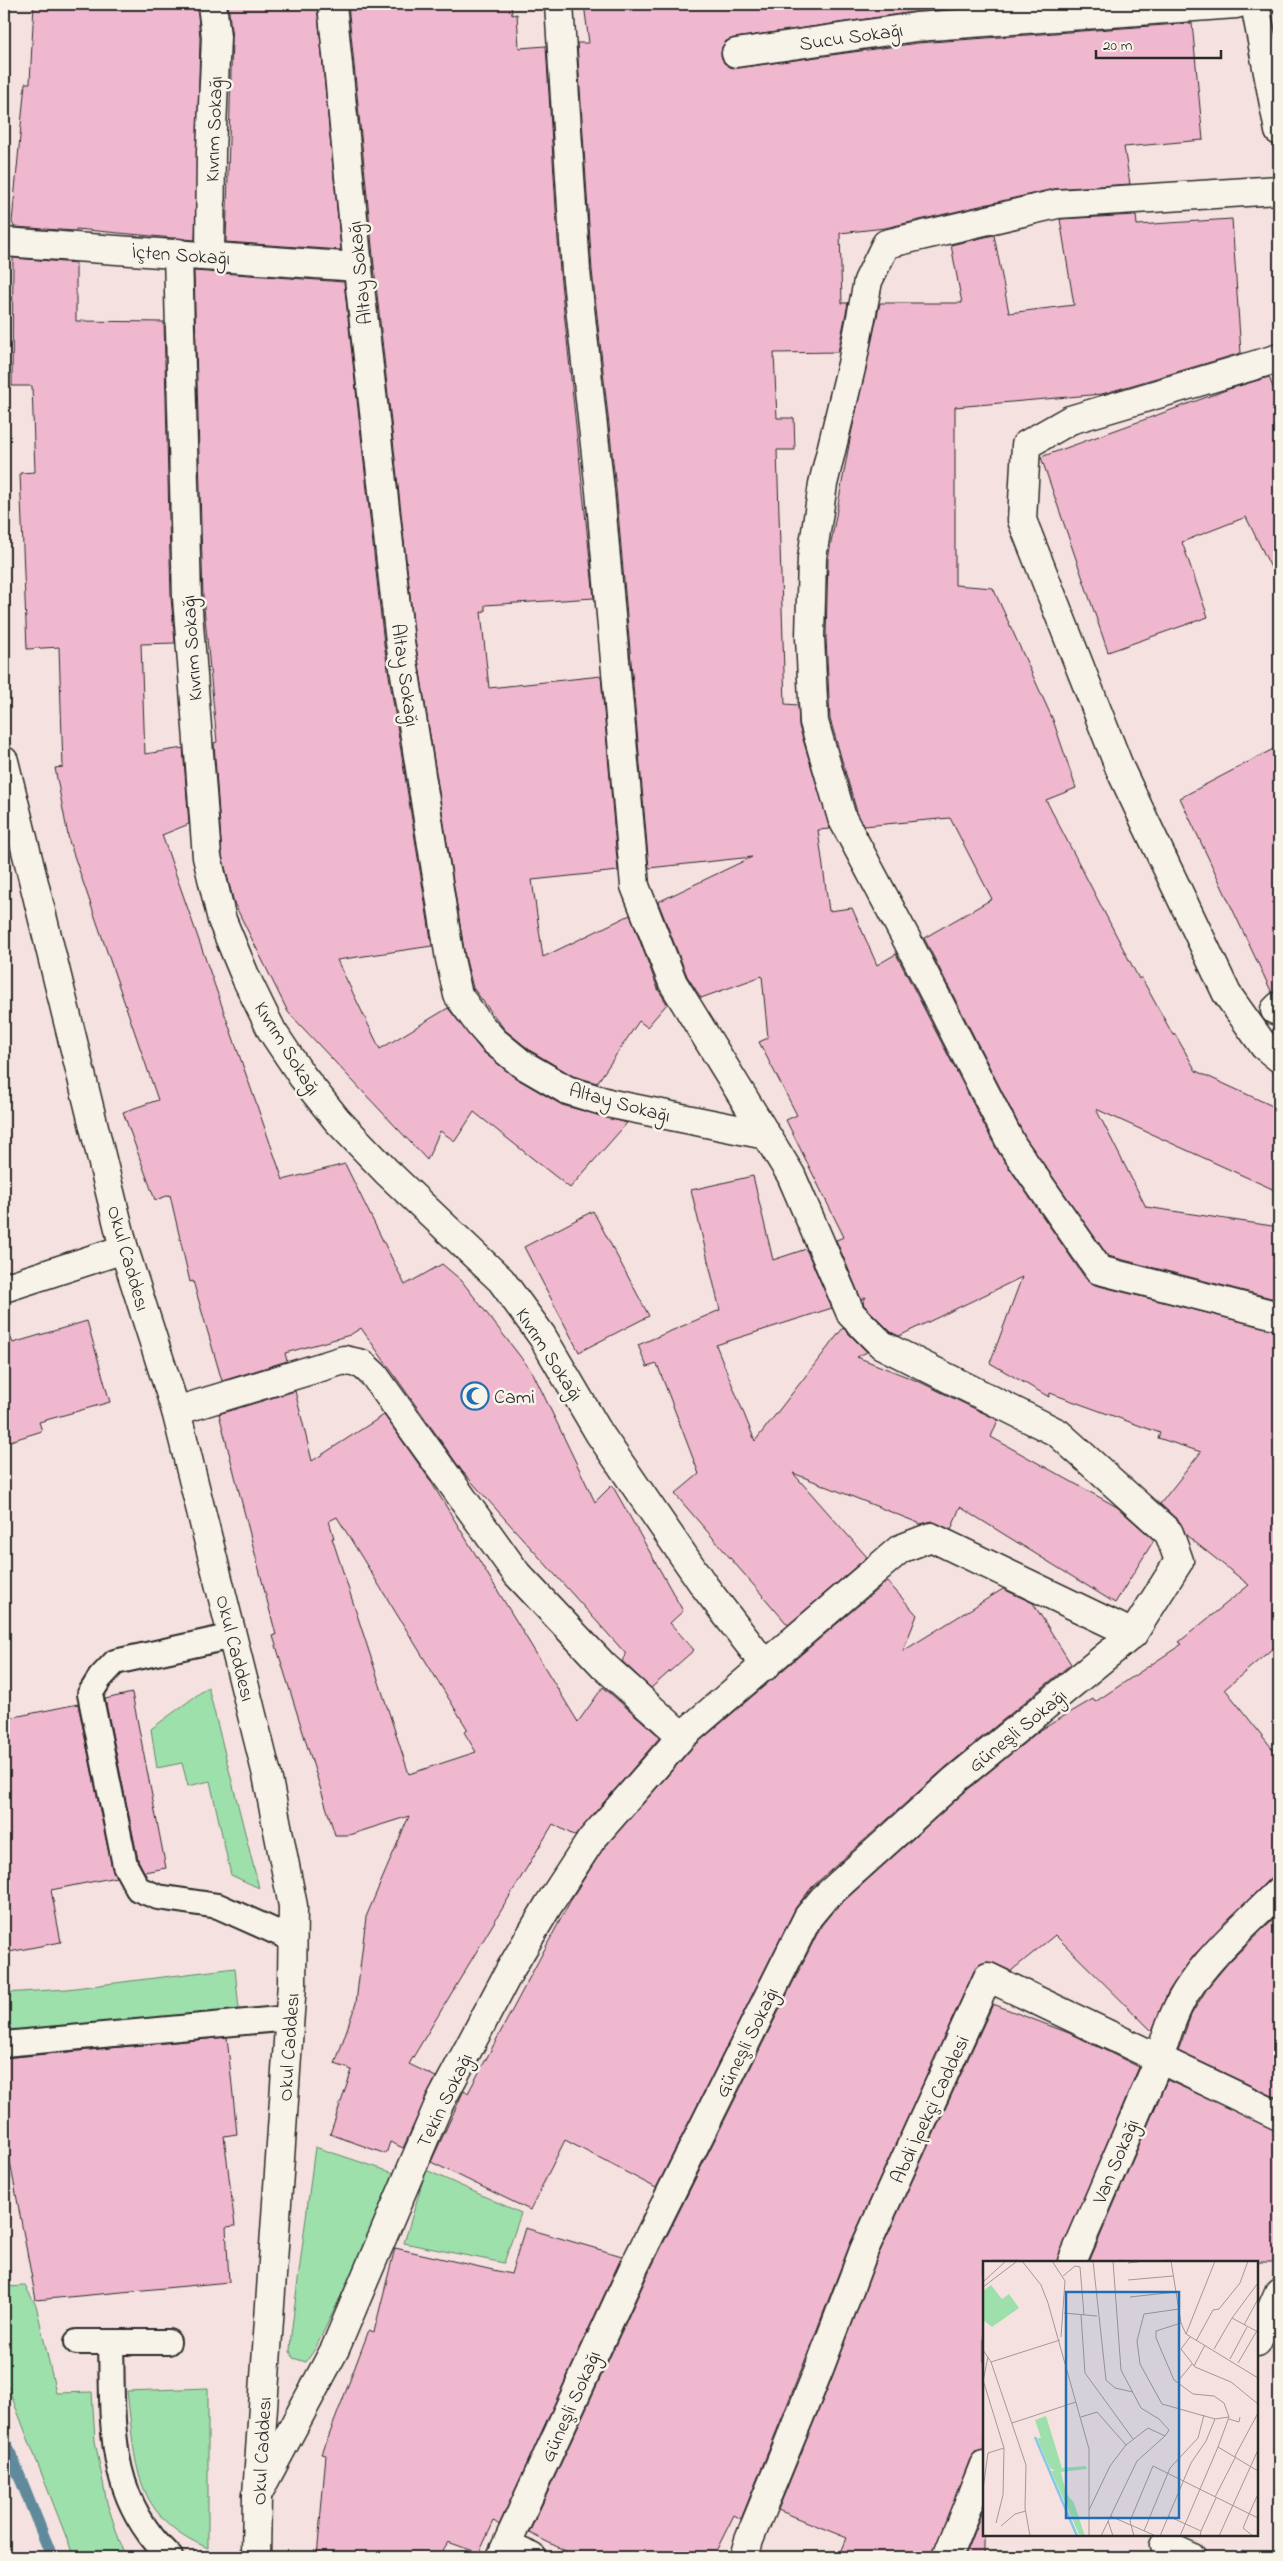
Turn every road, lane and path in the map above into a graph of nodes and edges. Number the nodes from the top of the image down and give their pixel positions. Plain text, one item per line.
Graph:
1 (212, 4) edge
2 (332, 4) edge
3 (559, 4) edge
4 (1236, 4) edge
5 (1255, 4) edge
6 (736, 53) dead end
7 (1279, 131) edge
8 (1279, 190) edge
9 (4, 242) edge
10 (178, 253) junction
11 (210, 256) junction
12 (358, 267) junction
13 (1279, 358) edge
14 (4, 761) edge
15 (1279, 1058) edge
16 (766, 1135) junction
17 (124, 1249) junction
18 (4, 1288) edge
19 (1279, 1316) edge
20 (176, 1411) junction
21 (1133, 1634) junction
22 (233, 1636) junction
23 (766, 1666) junction
24 (682, 1736) junction
25 (1279, 1892) edge
26 (292, 1939) junction
27 (290, 2018) junction
28 (4, 2044) edge
29 (1159, 2060) junction
30 (1279, 2116) edge
31 (1072, 2261) edge
32 (1279, 2292) edge
33 (1258, 2340) edge
34 (77, 2342) dead end
35 (111, 2342) junction
36 (168, 2342) dead end
37 (983, 2467) edge
38 (257, 2495) junction
39 (1165, 2546) edge
40 (746, 2549) edge
41 (504, 2551) edge
42 (170, 2557) edge
43 (256, 2557) edge
44 (532, 2557) edge
45 (947, 2557) edge
46 (1192, 2557) edge

1 - 11 street, Kıvrım Sokağı
2 - 12 street, Altay Sokağı
3 - 16 street
4 - 6 street, Sucu Sokağı
5 - 7 street
8 - 19 street
9 - 10 street, İçten Sokağı
10 - 11 street, İçten Sokağı
10 - 23 street, Kıvrım Sokağı
11 - 12 street, İçten Sokağı
12 - 16 street, Altay Sokağı
13 - 15 street
14 - 17 street, Okul Caddesı
16 - 21 street, Güneşli Sokağı
17 - 18 street
17 - 20 street, Okul Caddesı
20 - 22 street, Okul Caddesı
20 - 24 street
21 - 23 street, Tekin Sokağı
21 - 41 street, Güneşli Sokağı
22 - 26 street, Okul Caddesı
22 - 26 lane
23 - 24 street, Tekin Sokağı
24 - 38 street, Tekin Sokağı
25 - 29 street, Van Sokağı
26 - 27 street, Okul Caddesı
27 - 28 lane
27 - 38 street, Okul Caddesı
29 - 30 street, Abdi İpekçi Caddesi
29 - 31 street, Van Sokağı
29 - 40 street, Abdi İpekçi Caddesi
32 - 33 street
34 - 35 lane
35 - 36 lane
35 - 42 lane
37 - 45 street
38 - 43 street, Okul Caddesı
39 - 46 street
41 - 44 street

